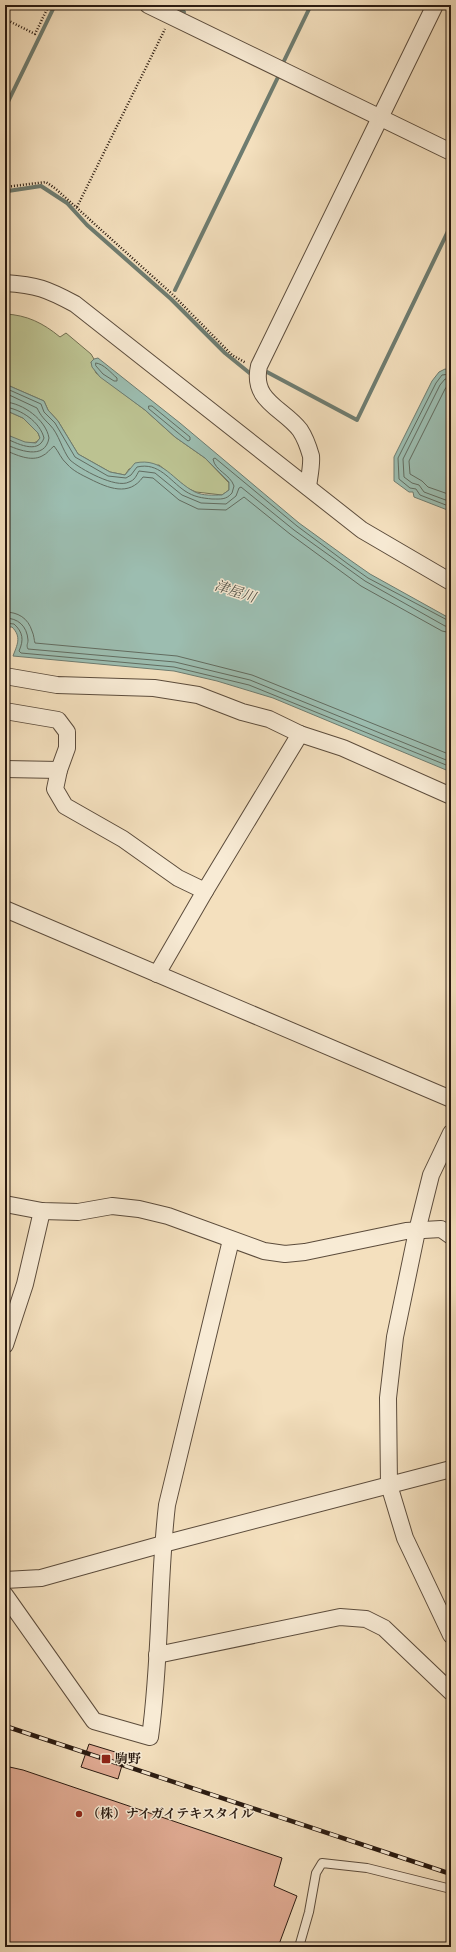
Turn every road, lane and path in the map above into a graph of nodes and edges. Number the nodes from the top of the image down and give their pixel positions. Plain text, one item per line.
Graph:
1 (49, 5) edge
2 (148, 5) edge
3 (435, 5) edge
4 (170, 16) junction
5 (5, 19) edge
6 (379, 118) junction
7 (451, 152) edge
8 (5, 187) edge
9 (77, 207) junction
10 (5, 283) edge
11 (258, 371) junction
12 (308, 487) junction
13 (451, 582) edge
14 (5, 676) edge
15 (5, 711) edge
16 (300, 734) junction
17 (5, 768) edge
18 (59, 770) junction
19 (451, 796) edge
20 (205, 891) junction
21 (5, 909) edge
22 (157, 974) junction
23 (451, 1099) edge
24 (451, 1133) edge
25 (5, 1204) edge
26 (42, 1211) junction
27 (417, 1231) junction
28 (448, 1231) edge
29 (231, 1240) junction
30 (5, 1345) edge
31 (451, 1469) edge
32 (389, 1485) junction
33 (163, 1544) junction
34 (5, 1585) edge
35 (451, 1635) edge
36 (157, 1655) junction
37 (451, 1692) edge
38 (451, 1889) edge
39 (299, 1947) edge

1 - 5 path
2 - 4 street
3 - 6 street
4 - 6 street
4 - 9 path
6 - 7 street
6 - 11 street
8 - 9 path
9 - 11 path
10 - 12 street
11 - 12 street
12 - 13 street
14 - 16 street
15 - 18 street
16 - 19 street
16 - 20 street
17 - 18 street
18 - 20 street
20 - 22 street
21 - 22 street
22 - 23 street
24 - 27 street
25 - 26 street
26 - 29 street
26 - 30 street
27 - 28 street
27 - 29 street
27 - 32 street
29 - 33 street
31 - 32 street
32 - 33 street
32 - 35 street
33 - 34 street
33 - 36 street
34 - 36 street
36 - 37 street
38 - 39 lane

